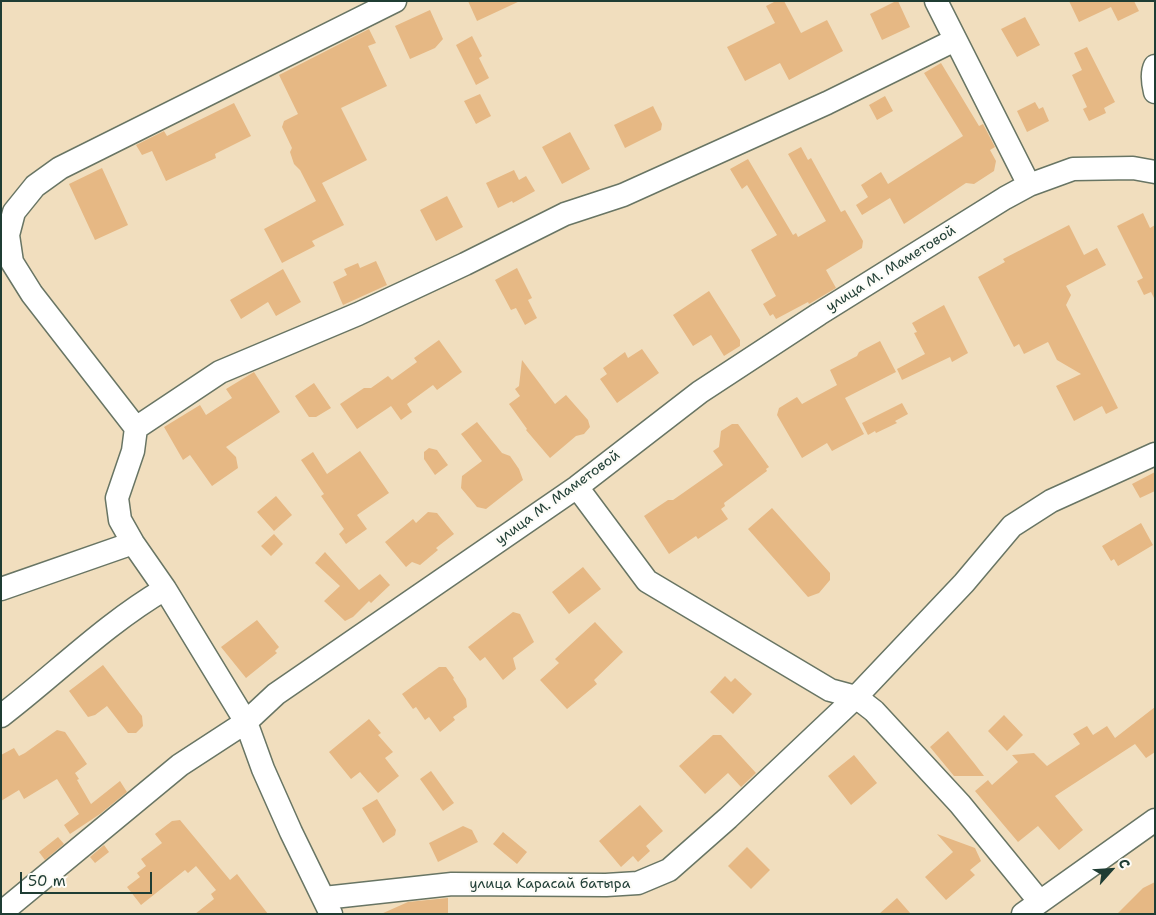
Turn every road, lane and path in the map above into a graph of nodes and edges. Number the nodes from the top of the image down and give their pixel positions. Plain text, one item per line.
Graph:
1 (395, 1) edge
2 (936, 1) edge
3 (955, 40) junction
4 (1155, 66) edge
5 (1155, 92) edge
6 (1155, 172) edge
7 (1029, 185) junction
8 (136, 428) junction
9 (1155, 454) edge
10 (577, 487) junction
11 (133, 543) junction
12 (1, 590) edge
13 (165, 590) junction
14 (856, 697) junction
15 (1, 716) edge
16 (246, 722) junction
17 (1155, 820) edge
18 (328, 906) edge
19 (1031, 908) edge
20 (1, 914) edge

1 - 8 street
2 - 3 street
3 - 7 street
3 - 8 street
4 - 5 street
6 - 7 street, улица М. Маметовой
7 - 10 street, улица М. Маметовой
8 - 11 street
9 - 14 street, улица Карасай батыра
10 - 14 street
10 - 16 street, улица М. Маметовой
11 - 12 street
11 - 13 street
13 - 15 street
13 - 16 street
14 - 18 street, улица Карасай батыра
14 - 19 street
16 - 18 street
16 - 20 street, улица М. Маметовой
17 - 19 street

